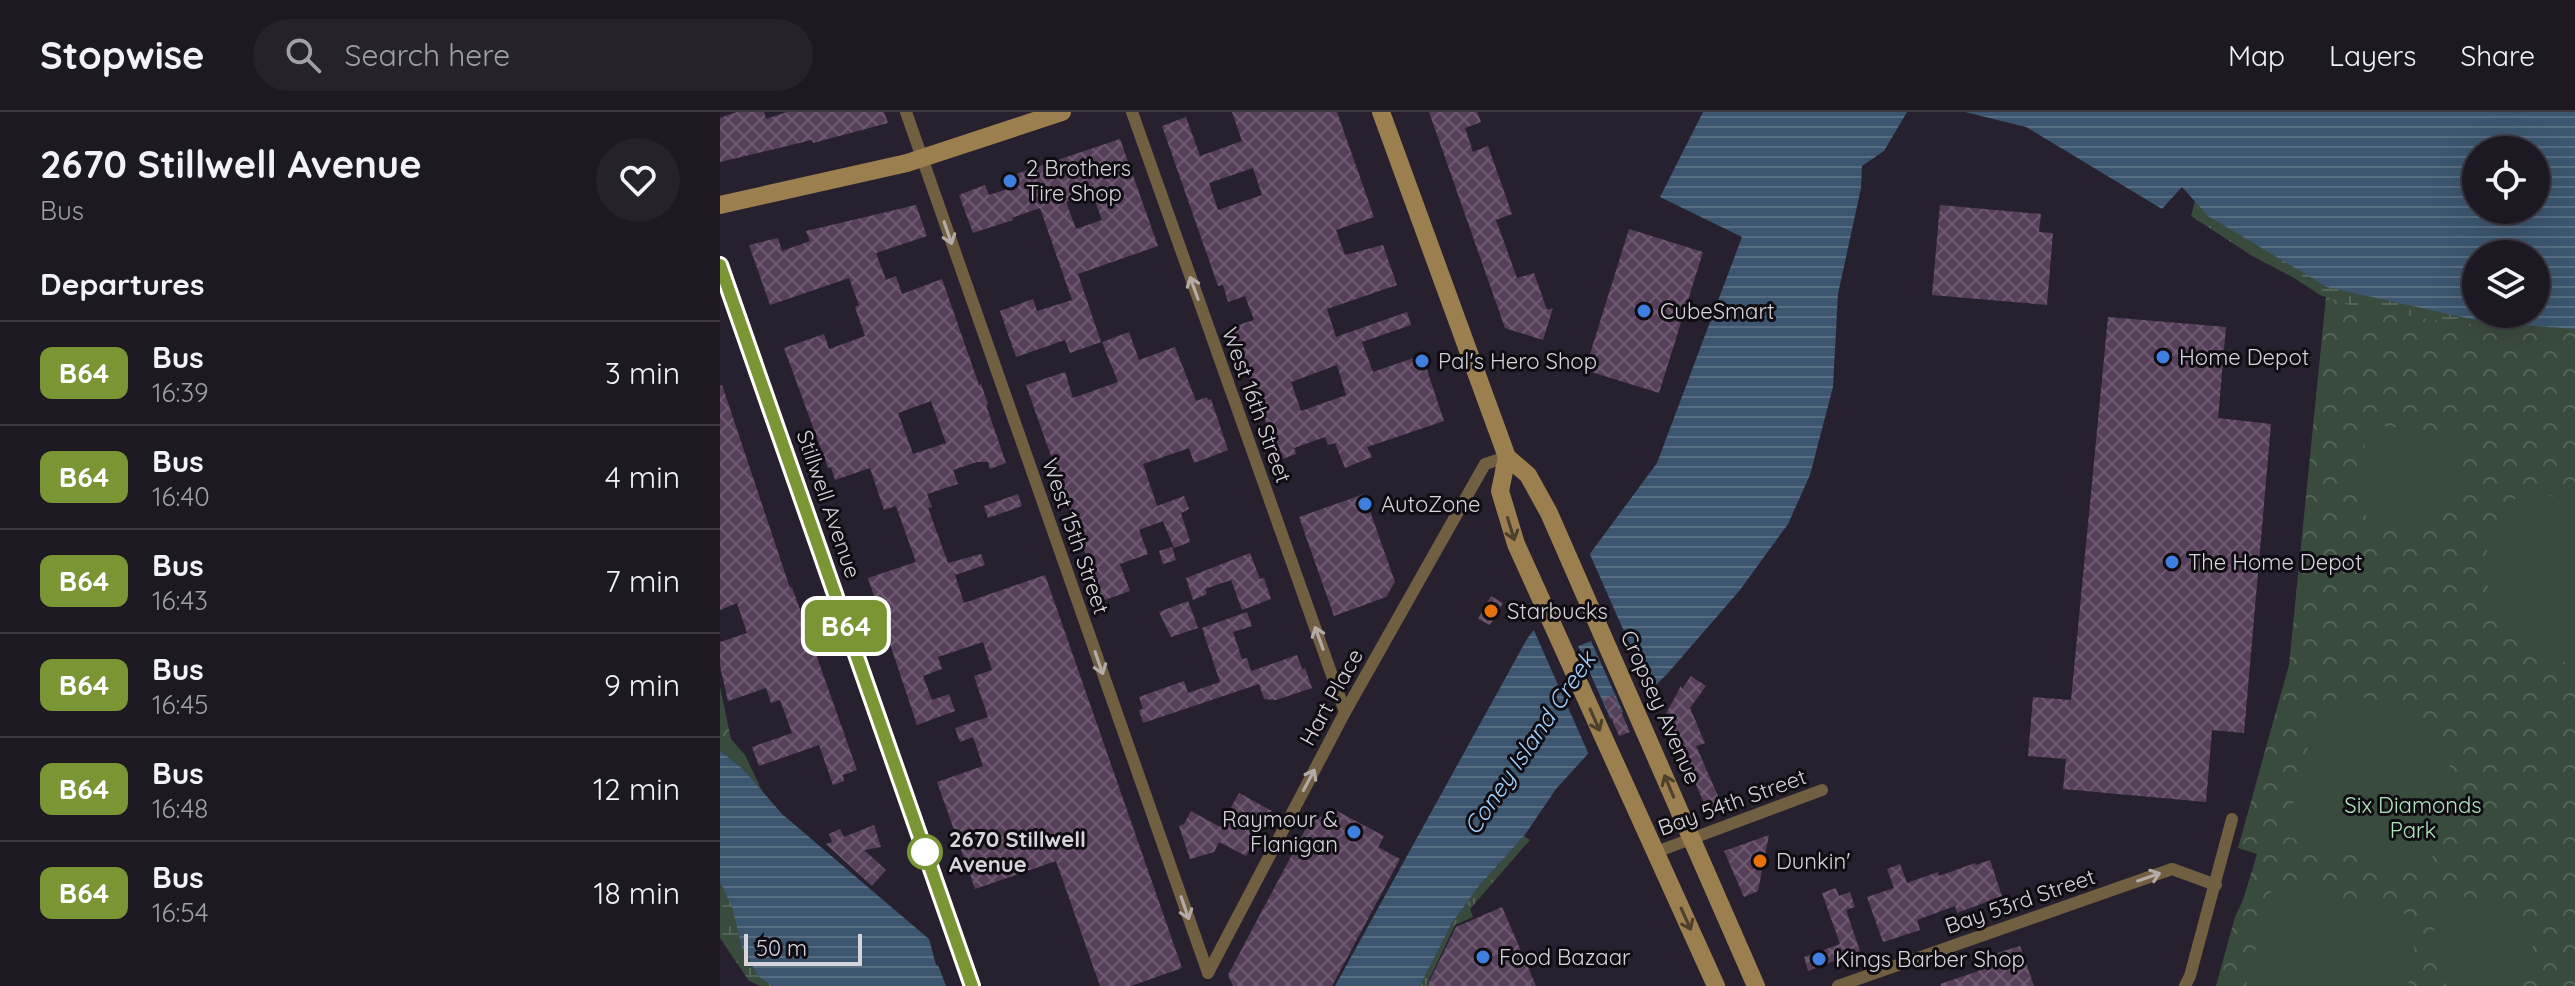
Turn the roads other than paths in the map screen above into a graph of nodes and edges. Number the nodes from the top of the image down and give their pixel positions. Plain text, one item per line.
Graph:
1 (906, 112) edge
2 (1062, 112) edge
3 (1132, 112) edge
4 (1381, 112) edge
5 (922, 159) junction
6 (720, 205) edge
7 (720, 265) edge
8 (1507, 457) junction
9 (1345, 712) junction
10 (1822, 790) dead end
11 (2232, 819) dead end
12 (1692, 838) junction
13 (1656, 852) junction
14 (2216, 885) junction
15 (1208, 973) joint
16 (2188, 983) edge
17 (972, 986) edge
18 (1716, 986) edge
19 (1756, 986) edge
20 (1838, 986) edge

1 - 5 street, West 15th Street
2 - 5 main road
9 -> 3 street, West 16th Street
4 - 8 main road, Cropsey Avenue
5 - 6 main road
5 -> 15 street, West 15th Street
7 - 17 main road, Stillwell Avenue
8 - 9 street, Hart Place
12 -> 8 main road, Cropsey Avenue
8 -> 13 main road, Cropsey Avenue
15 -> 9 street, Hart Place
10 - 12 street, Bay 54th Street
11 - 14 street
12 - 13 street, Bay 54th Street
12 - 19 main road, Cropsey Avenue
13 -> 18 main road, Cropsey Avenue
14 - 16 street
20 -> 14 street, Bay 53rd Street

